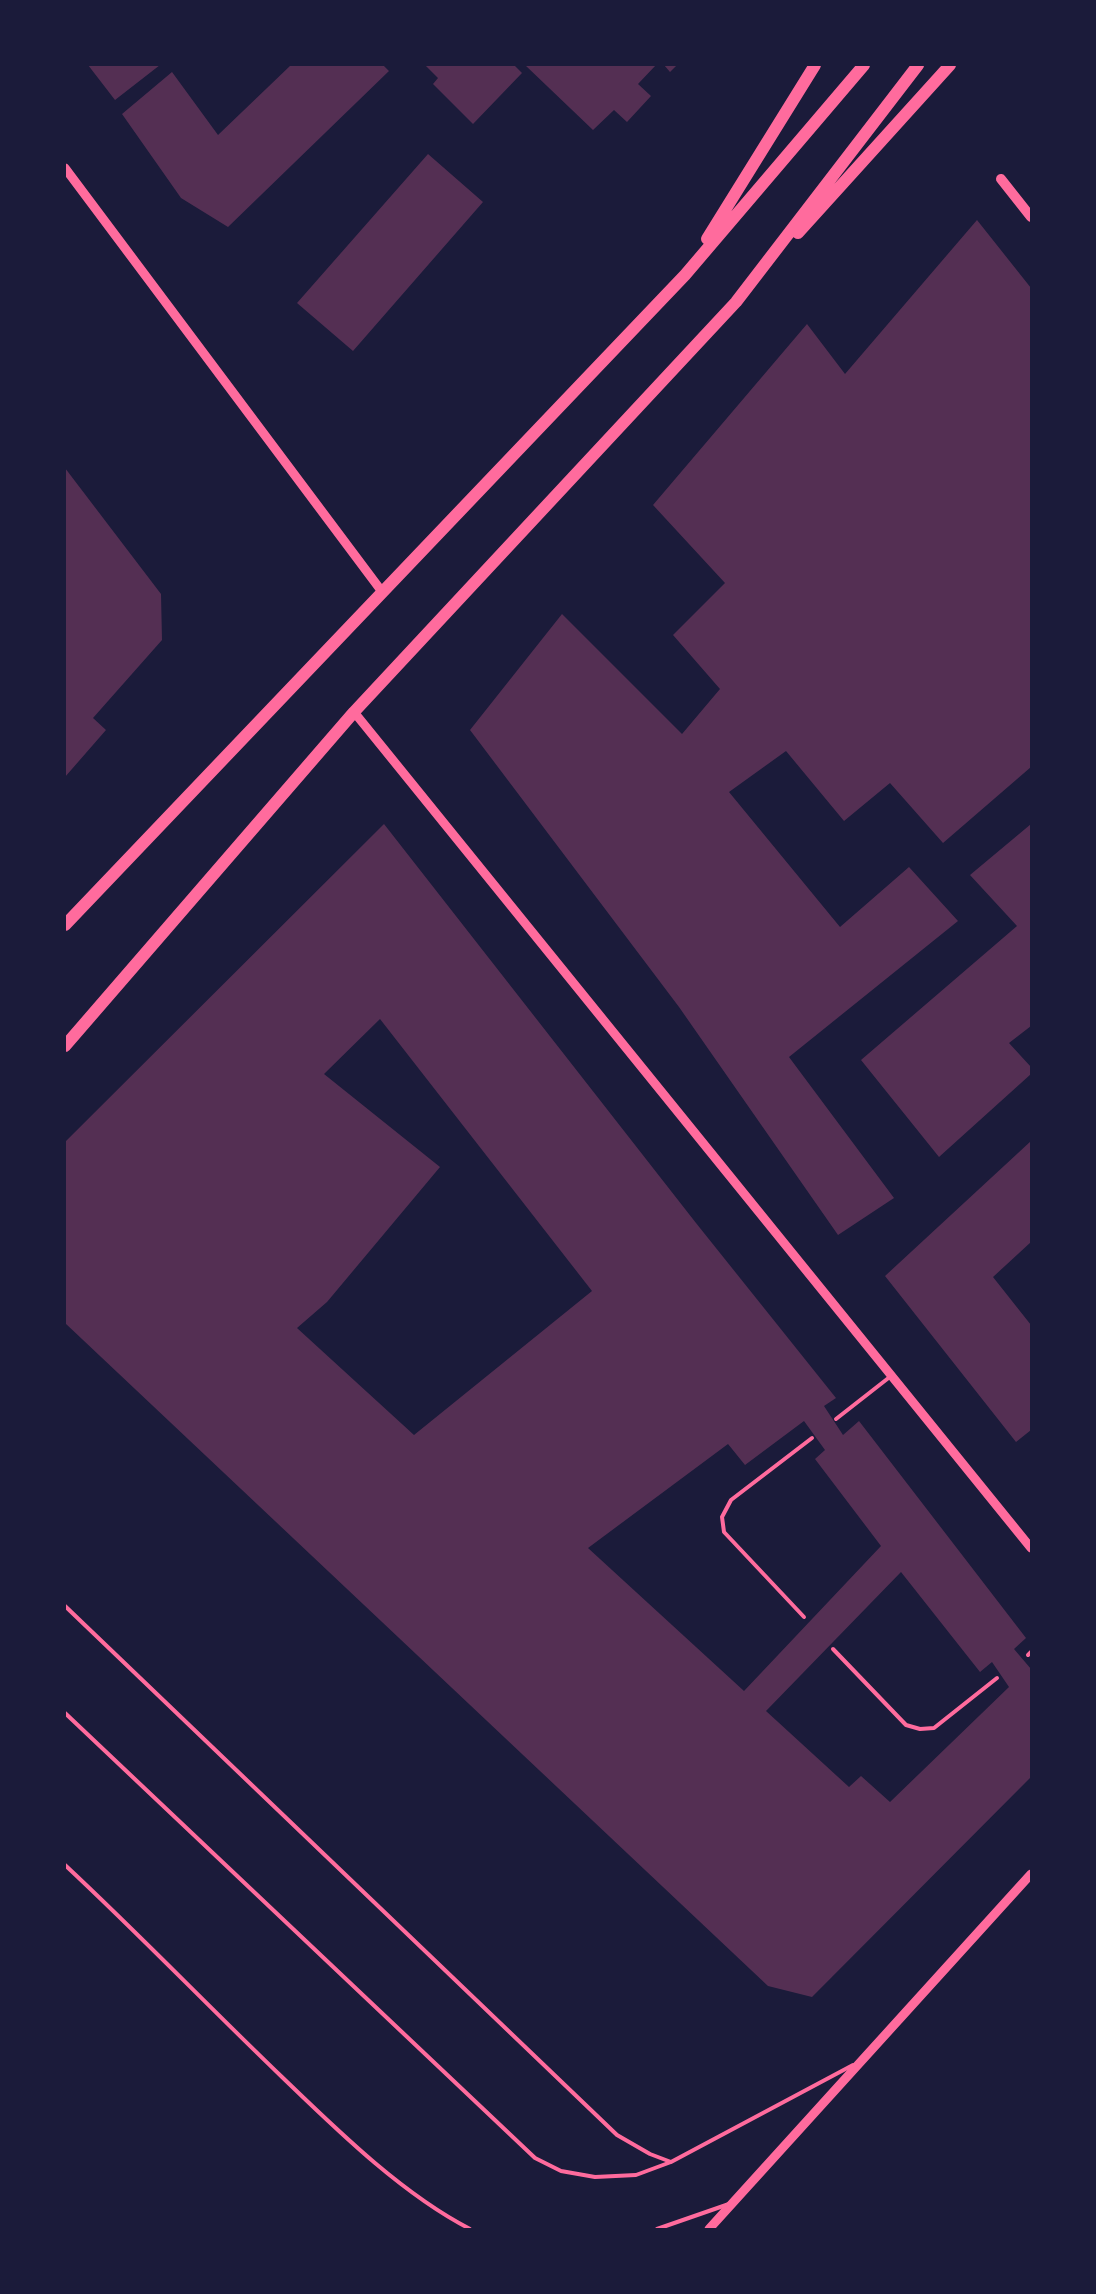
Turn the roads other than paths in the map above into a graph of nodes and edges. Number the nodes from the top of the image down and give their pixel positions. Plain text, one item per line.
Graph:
1 (815, 65) edge
2 (864, 65) edge
3 (918, 65) edge
4 (950, 65) edge
5 (65, 168) edge
6 (1001, 180) dead end
7 (1031, 217) edge
8 (685, 275) junction
9 (736, 302) junction
10 (383, 593) junction
11 (354, 712) junction
12 (65, 925) edge
13 (65, 1046) edge
14 (891, 1376) junction
15 (836, 1419) dead end
16 (812, 1438) dead end
17 (1031, 1548) edge
18 (65, 1606) edge
19 (804, 1617) dead end
20 (834, 1648) dead end
21 (997, 1678) dead end
22 (65, 1713) edge
23 (65, 1865) edge
24 (1031, 1874) edge
25 (862, 2060) junction
26 (671, 2162) junction
27 (733, 2203) junction
28 (470, 2229) edge
29 (657, 2229) edge
30 (709, 2229) edge

1 - 8 main road
2 - 8 main road
3 - 9 main road
4 - 9 main road
5 - 10 street
6 - 7 main road
8 - 10 main road
9 - 11 main road
10 - 12 main road
11 - 13 main road
11 - 14 street
14 - 15 lane
14 - 17 street
16 - 19 lane
18 - 26 lane
20 - 21 lane
22 - 26 lane
23 - 28 lane
24 - 25 street
25 - 26 lane
25 - 27 street
27 - 29 lane
27 - 30 street

